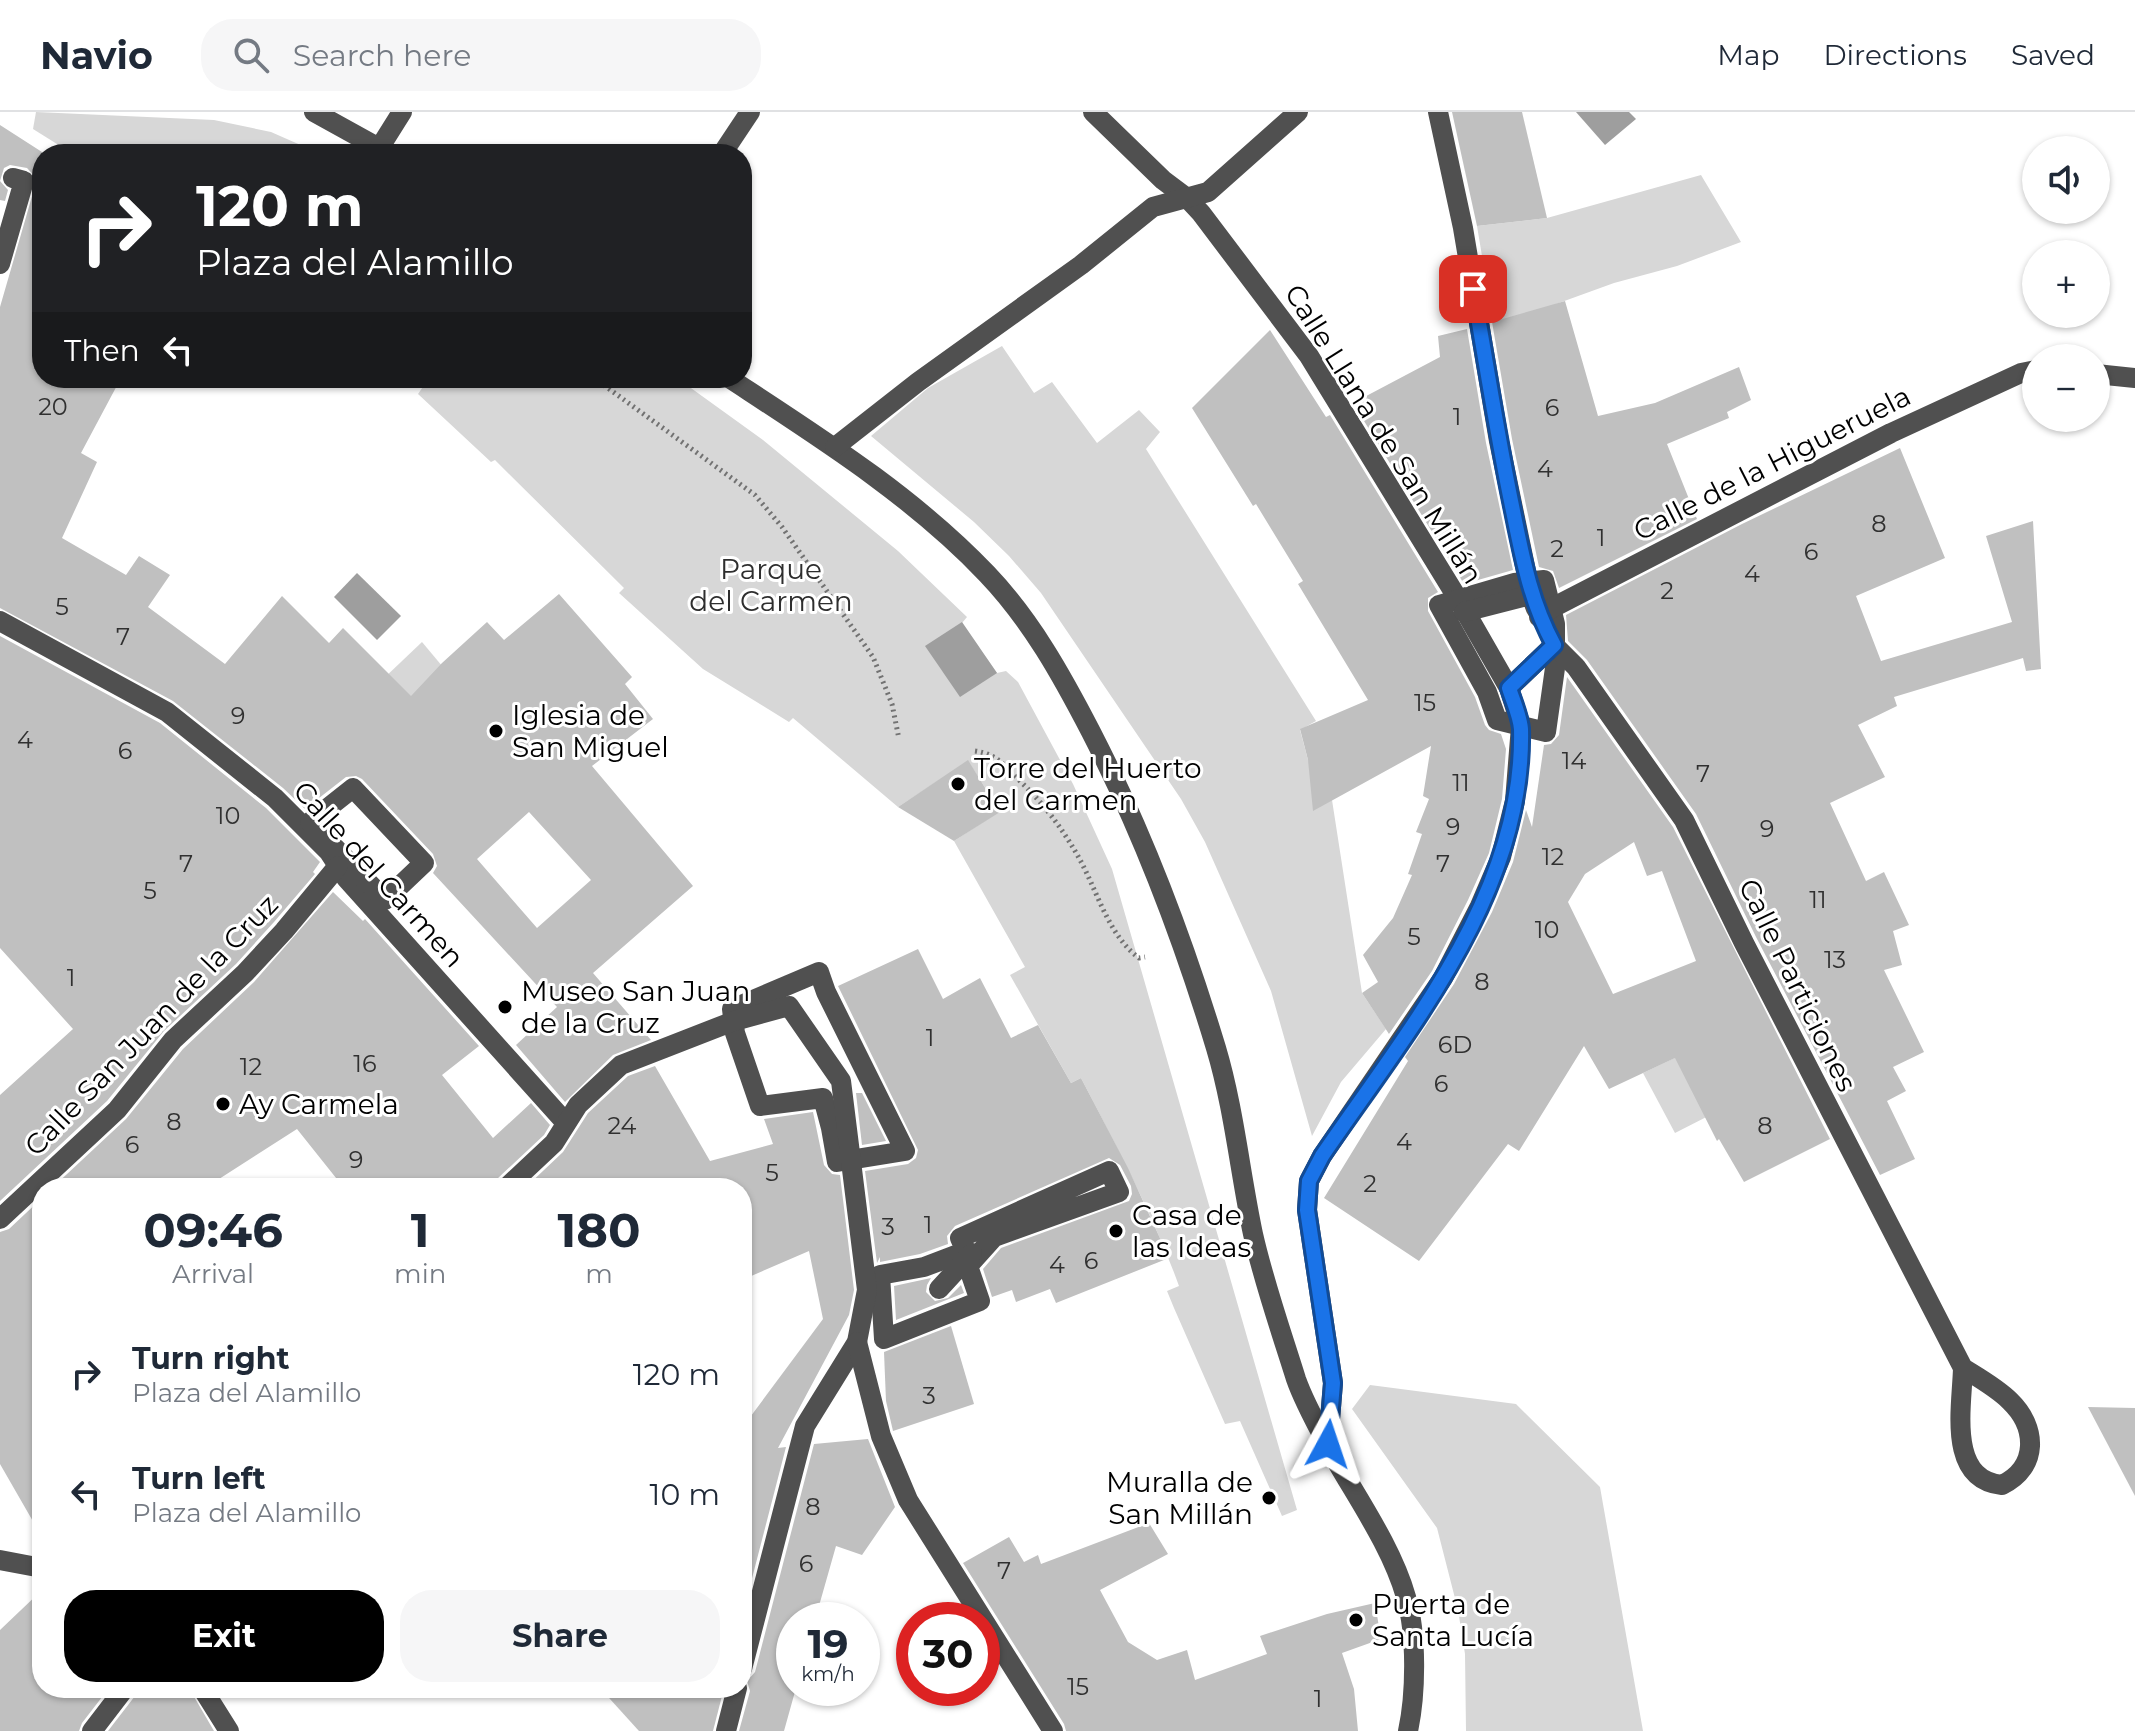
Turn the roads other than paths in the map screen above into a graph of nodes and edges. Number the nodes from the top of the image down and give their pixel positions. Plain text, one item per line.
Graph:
1 (314, 112) edge
2 (402, 112) edge
3 (750, 112) edge
4 (1093, 112) edge
5 (1298, 112) edge
6 (1438, 112) edge
7 (372, 144) edge
8 (388, 144) edge
9 (729, 144) edge
10 (13, 178) dead end
11 (1187, 198) junction
12 (0, 264) edge
13 (2022, 373) edge
14 (2110, 375) edge
15 (2135, 378) edge
16 (744, 388) edge
17 (835, 447) junction
18 (1530, 589) junction
19 (1461, 606) junction
20 (1544, 613) junction
21 (0, 621) edge
22 (1554, 645) junction
23 (1509, 688) junction
24 (1521, 726) junction
25 (338, 866) junction
26 (385, 900) joint
27 (734, 1021) junction
28 (566, 1123) junction
29 (849, 1160) junction
30 (44, 1178) edge
31 (517, 1178) edge
32 (1112, 1183) dead end
33 (32, 1189) edge
34 (0, 1219) edge
35 (939, 1289) dead end
36 (947, 1314) joint
37 (857, 1342) junction
38 (1963, 1368) junction
39 (1328, 1444) junction
40 (0, 1560) edge
41 (32, 1566) edge
42 (752, 1598) edge
43 (759, 1603) junction
44 (752, 1630) edge
45 (117, 1698) edge
46 (208, 1698) edge
47 (734, 1698) edge
48 (92, 1731) edge
49 (229, 1731) edge
50 (726, 1731) edge
51 (1053, 1731) edge
52 (1408, 1731) edge

1 - 7 street
2 - 8 street
3 - 9 street
4 - 11 street, Calle Llana de San Millán
5 - 11 street
6 - 18 street, Calle Particiones
10 - 12 street
11 - 17 street
11 - 19 street, Calle Llana de San Millán
13 - 20 street, Calle de la Higueruela
14 - 15 street
16 - 17 street
17 - 39 street
18 - 19 street
18 - 20 street, Calle Particiones
19 - 23 street, Calle Llana de San Millán
19 - 24 street
20 - 22 street, Calle Particiones
21 - 25 street, Calle del Carmen
22 - 23 street
22 - 24 street
22 - 38 street, Calle Particiones
23 - 24 street, Calle Llana de San Millán
24 - 39 street
25 - 28 street, Calle del Carmen
25 - 30 street, Calle San Juan de la Cruz
26 - 26 street, Calle del Carmen
27 - 28 street
27 - 29 street
27 - 29 street
27 - 29 street
28 - 31 street
29 - 37 street
32 - 35 street
33 - 34 street, Calle San Juan de la Cruz
36 - 36 street
37 - 43 street
37 - 51 street
38 - 38 street, Calle Particiones
39 - 52 street
40 - 41 street
42 - 43 street
43 - 44 street
45 - 48 street
46 - 49 street
47 - 50 street

